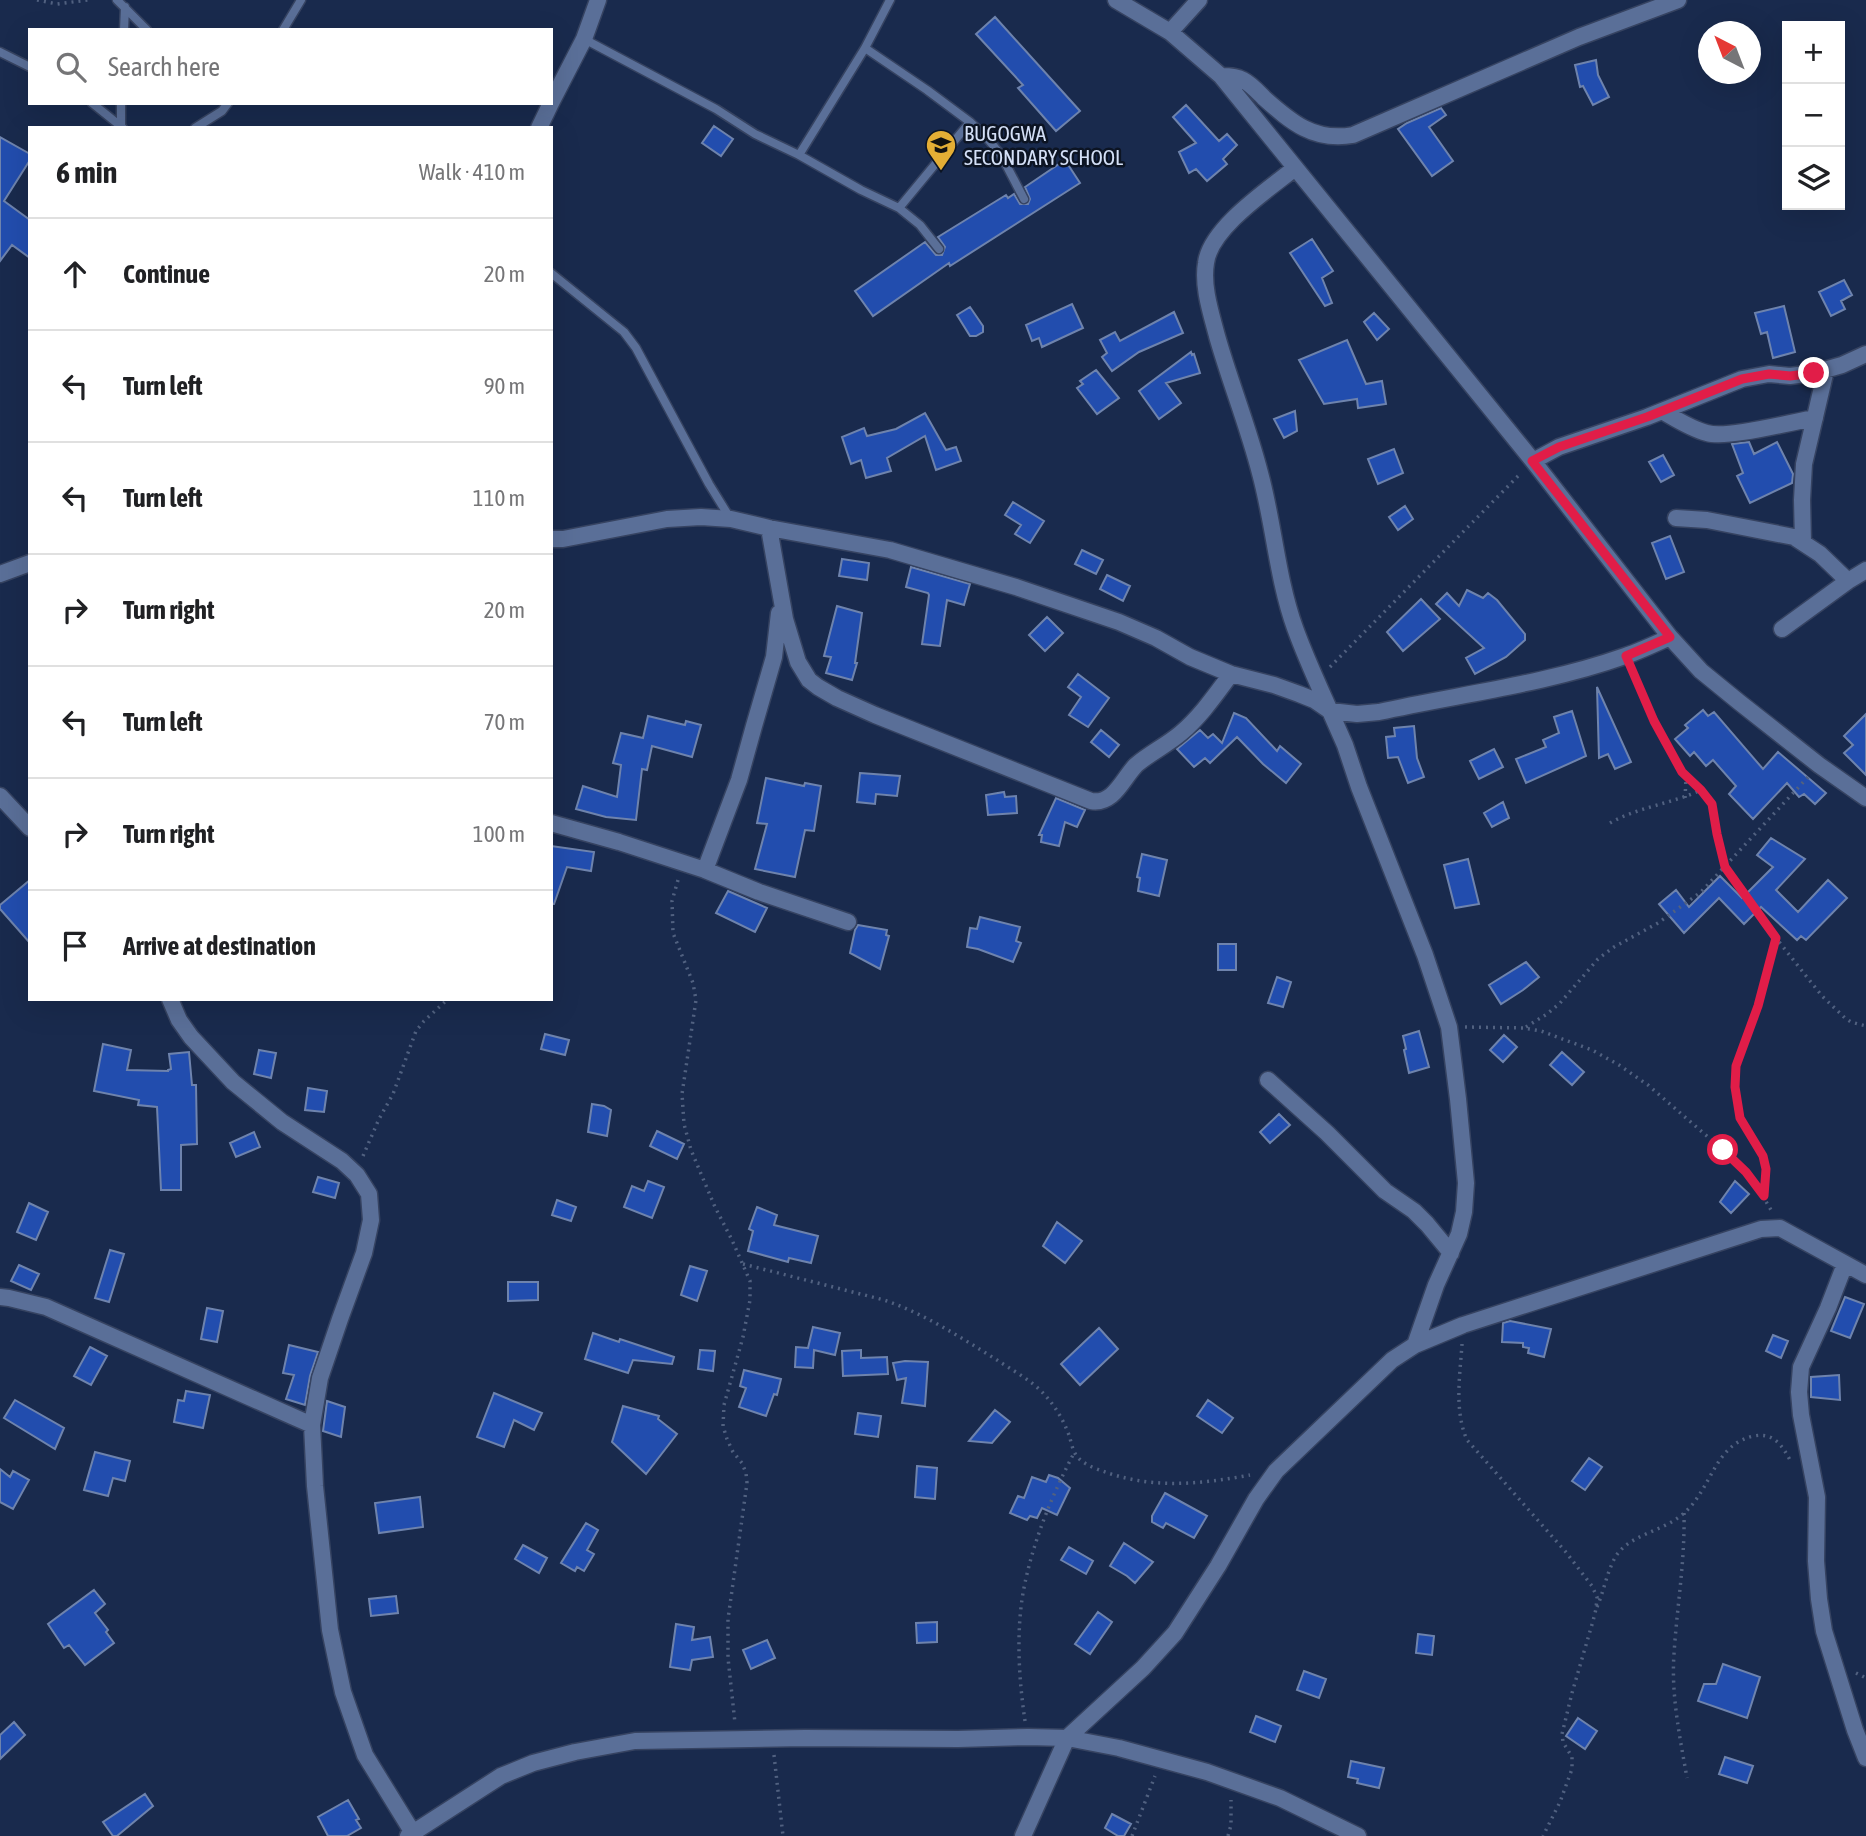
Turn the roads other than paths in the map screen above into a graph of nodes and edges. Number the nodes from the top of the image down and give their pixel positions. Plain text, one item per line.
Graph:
1 (117, 0) edge
2 (301, 0) edge
3 (597, 0) edge
4 (890, 0) edge
5 (1116, 0) edge
6 (1199, 0) edge
7 (1678, 0) edge
8 (125, 7) junction
9 (124, 28) edge
10 (145, 28) edge
11 (284, 28) edge
12 (1170, 32) junction
13 (584, 39) junction
14 (865, 48) junction
15 (0, 52) edge
16 (28, 66) edge
17 (1221, 76) junction
18 (553, 99) edge
19 (94, 105) edge
20 (121, 105) edge
21 (217, 105) edge
22 (226, 105) edge
23 (550, 105) edge
24 (222, 111) junction
25 (970, 122) junction
26 (121, 126) edge
27 (122, 126) edge
28 (198, 126) edge
29 (539, 126) edge
30 (799, 155) junction
31 (1295, 168) junction
32 (1024, 199) dead end
33 (899, 208) junction
34 (939, 249) dead end
35 (553, 275) edge
36 (1866, 354) edge
37 (1826, 370) junction
38 (1662, 411) junction
39 (1815, 418) junction
40 (1532, 461) junction
41 (1676, 518) dead end
42 (731, 519) junction
43 (769, 528) junction
44 (553, 539) edge
45 (1804, 542) junction
46 (28, 564) edge
47 (1866, 570) edge
48 (0, 574) edge
49 (1848, 581) junction
50 (780, 593) junction
51 (1782, 629) dead end
52 (1670, 637) junction
53 (1231, 674) junction
54 (1330, 711) junction
55 (1863, 790) edge
56 (0, 796) edge
57 (553, 824) edge
58 (28, 826) edge
59 (705, 870) junction
60 (848, 922) dead end
61 (171, 1001) edge
62 (1268, 1080) dead end
63 (1451, 1253) junction
64 (1845, 1264) junction
65 (1866, 1275) edge
66 (0, 1297) edge
67 (1415, 1345) junction
68 (312, 1425) junction
69 (1067, 1738) junction
70 (1866, 1758) edge
71 (410, 1834) edge
72 (1024, 1836) edge
73 (1358, 1836) edge

1 - 8 lane
2 - 11 lane
3 - 13 street
4 - 14 lane
5 - 12 street
6 - 12 street
7 - 17 street
8 - 9 lane
8 - 10 lane
12 - 17 street
13 - 18 street
13 - 30 lane
14 - 25 lane
14 - 30 lane
15 - 16 lane
17 - 31 street
19 - 26 lane
20 - 27 lane
21 - 24 lane
22 - 24 lane
23 - 29 street
24 - 28 lane
25 - 32 lane
25 - 33 lane
30 - 33 lane
31 - 40 street
31 - 54 street
33 - 34 lane
35 - 42 lane
36 - 37 street
37 - 38 street
37 - 39 street
38 - 39 street
38 - 40 street
39 - 45 street
40 - 52 street
41 - 45 street
42 - 43 street
42 - 44 street
43 - 50 street
43 - 53 street
45 - 49 street
46 - 48 street
47 - 49 street
49 - 51 street
50 - 53 street
50 - 59 street
52 - 54 street
52 - 55 street
53 - 54 street
54 - 63 street
56 - 58 street
57 - 59 street
59 - 60 street
61 - 68 street
62 - 63 street
63 - 67 street
64 - 65 street
64 - 67 street
64 - 70 street
66 - 68 street
67 - 69 street
68 - 71 street
69 - 71 street
69 - 72 street
69 - 73 street

